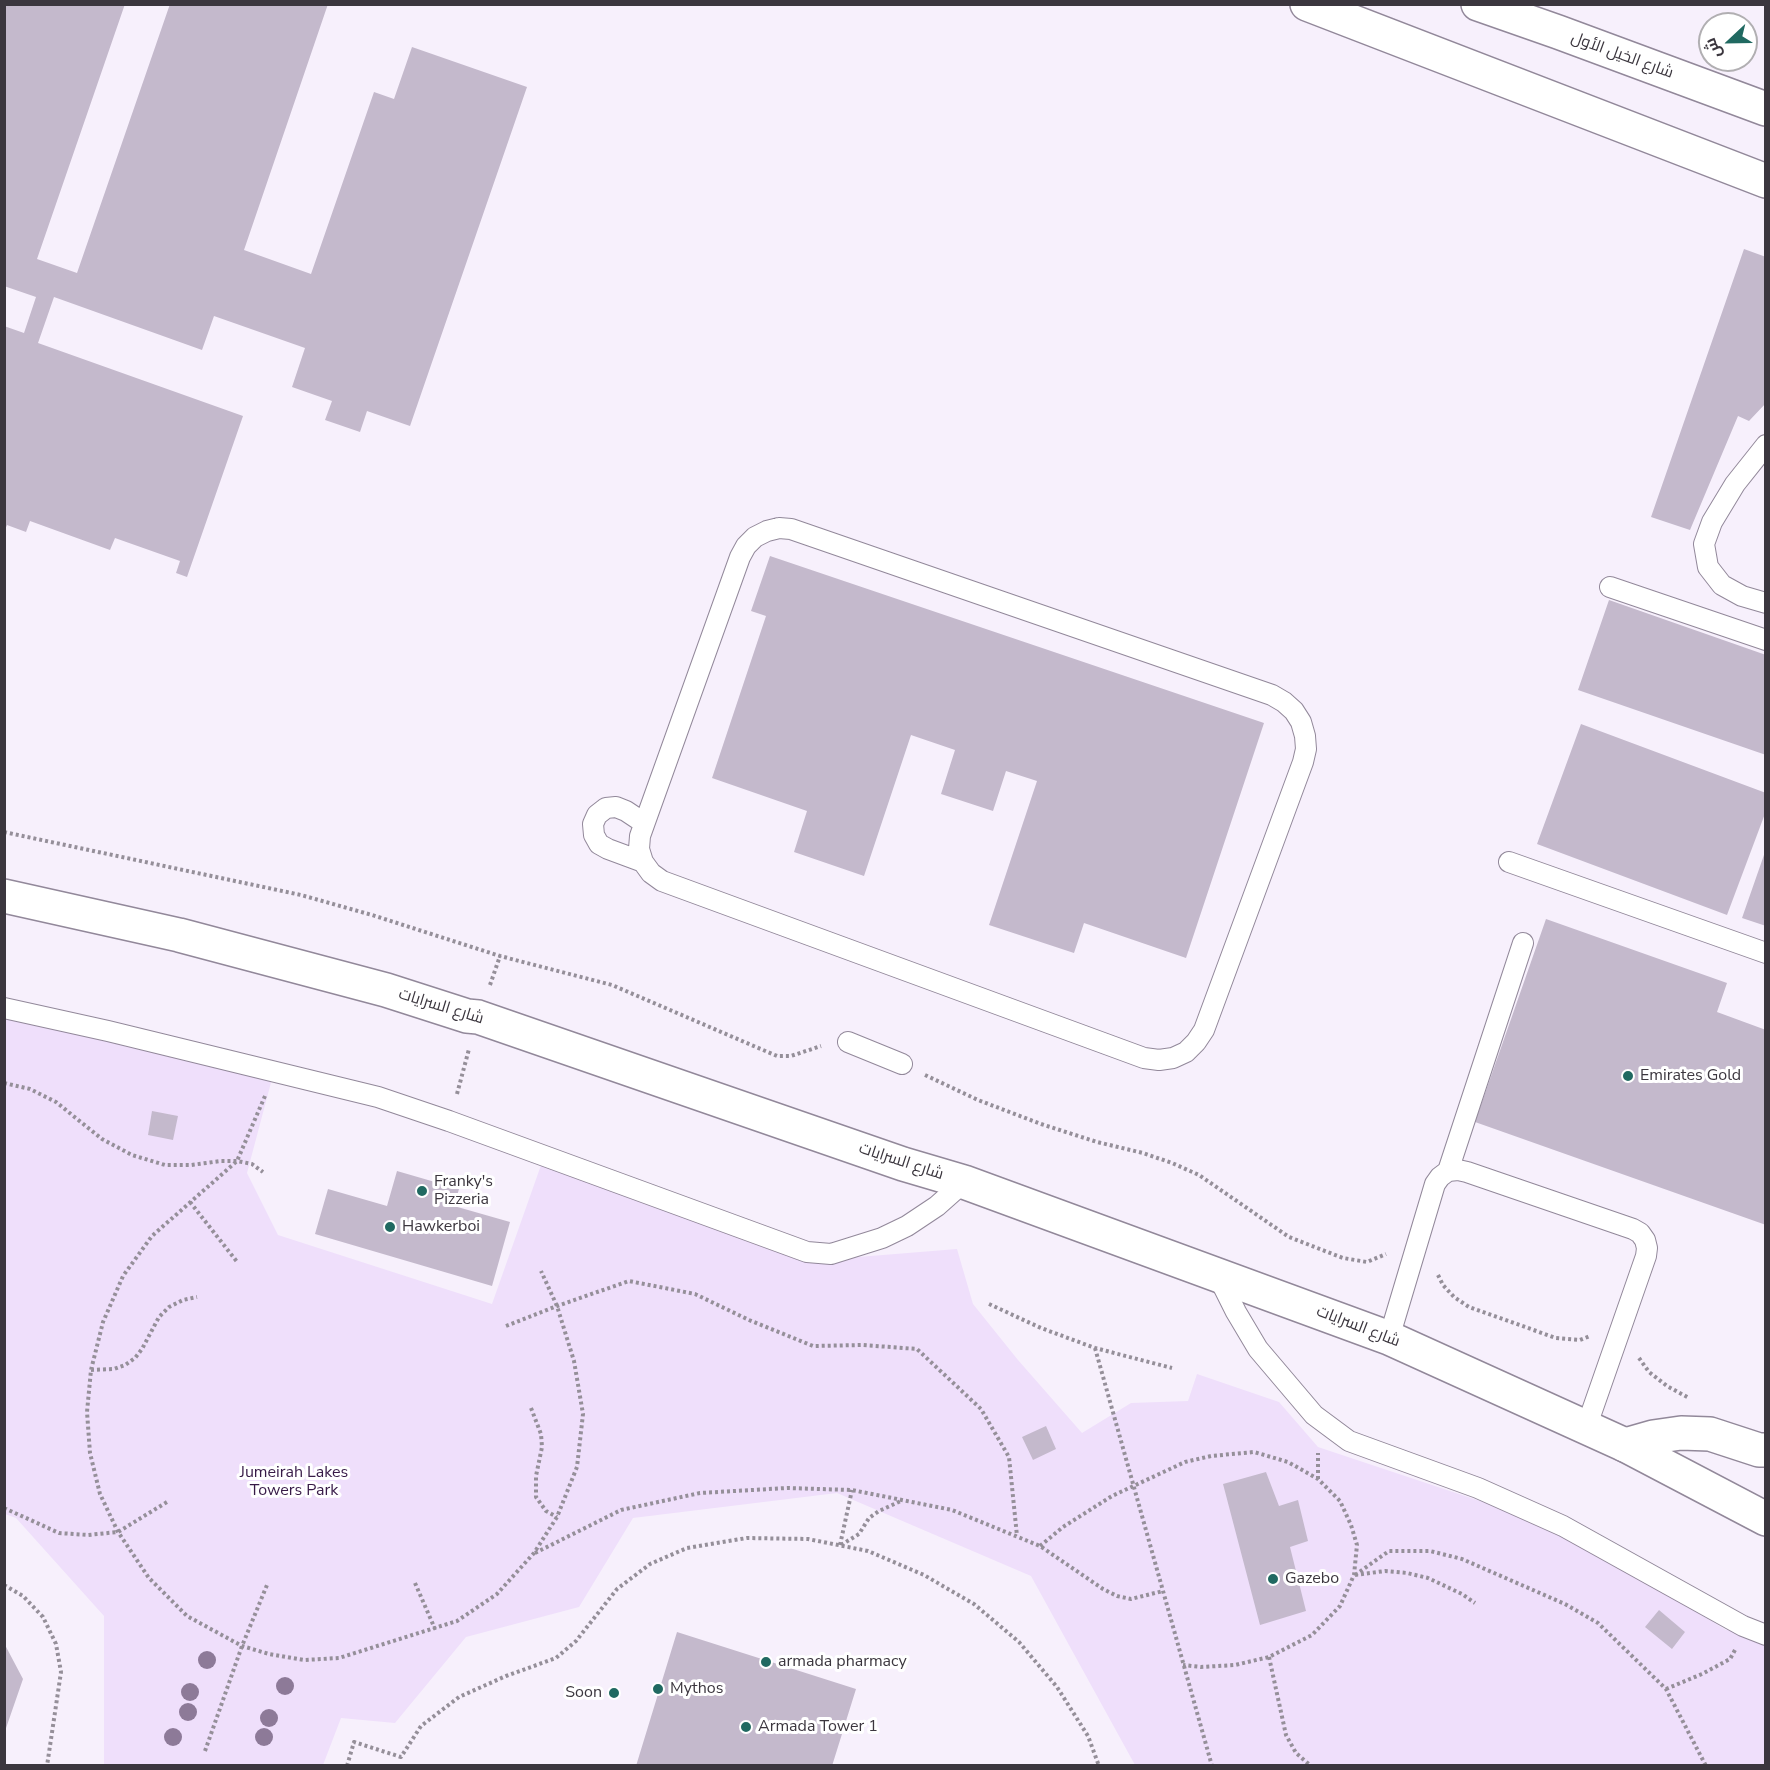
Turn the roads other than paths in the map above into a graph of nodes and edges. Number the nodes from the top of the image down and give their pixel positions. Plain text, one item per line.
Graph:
1 (1307, 4) edge
2 (1478, 4) edge
3 (1766, 109) edge
4 (1766, 181) edge
5 (1766, 445) edge
6 (1610, 587) dead end
7 (1766, 603) edge
8 (1766, 640) edge
9 (644, 823) junction
10 (643, 862) junction
11 (1509, 862) dead end
12 (4, 896) edge
13 (1523, 943) dead end
14 (1766, 953) edge
15 (4, 1008) edge
16 (848, 1042) road end
17 (902, 1064) road end
18 (1448, 1171) junction
19 (964, 1182) junction
20 (1217, 1274) junction
21 (1389, 1338) junction
22 (1586, 1428) junction
23 (1625, 1445) junction
24 (1766, 1450) edge
25 (1766, 1519) edge
26 (1766, 1635) edge

1 - 4 main road
2 - 3 main road, شارع الخيل الأول
5 - 7 lane
6 - 8 lane
9 - 10 lane
9 - 10 lane
9 - 10 lane
11 - 14 lane
12 - 19 main road, شارع السرايات
13 - 18 lane
15 - 19 lane
16 - 17 lane
18 - 21 lane
18 - 22 lane
19 - 20 main road, شارع السرايات
20 - 21 main road, شارع السرايات
20 - 26 lane
21 - 22 main road, شارع السرايات
22 - 23 main road, شارع السرايات
23 - 24 main road
23 - 25 main road, شارع السرايات

